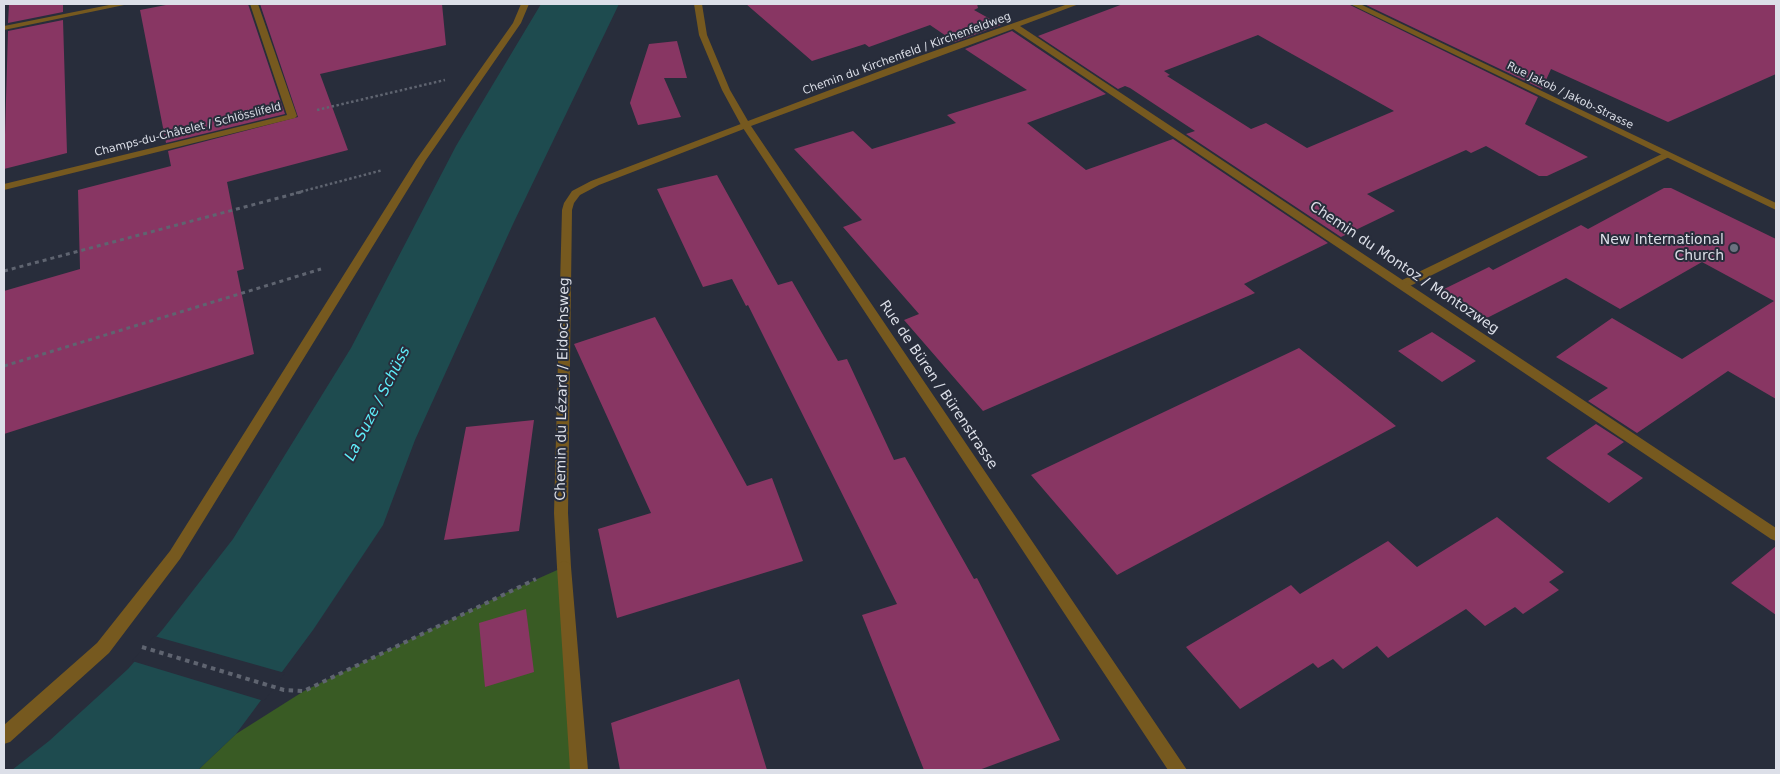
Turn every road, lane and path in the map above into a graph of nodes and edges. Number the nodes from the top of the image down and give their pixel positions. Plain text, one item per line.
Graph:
1 (125, 4) edge
2 (254, 4) edge
3 (525, 4) edge
4 (698, 4) edge
5 (1075, 4) edge
6 (1354, 4) edge
7 (1014, 26) junction
8 (4, 28) edge
9 (482, 71) junction
10 (292, 116) junction
11 (746, 125) junction
12 (1666, 155) junction
13 (421, 160) junction
14 (4, 188) edge
15 (1776, 207) edge
16 (360, 257) junction
17 (4, 271) edge
18 (1402, 285) junction
19 (4, 366) edge
20 (1776, 535) edge
21 (564, 567) junction
22 (139, 646) dead end
23 (4, 736) edge
24 (578, 770) edge
25 (1178, 770) edge

1 - 8 street
2 - 10 street, Champs-du-Châtelet / Schlösslifeld
3 - 9 street
4 - 11 street, Rue de Büren / Bürenstrasse
5 - 7 street, Chemin du Kirchenfeld / Kirchenfeldweg
6 - 12 street, Rue Jakob / Jakob-Strasse
7 - 11 street, Chemin du Kirchenfeld / Kirchenfeldweg
7 - 18 street, Chemin du Montoz / Montozweg
9 - 10 path
9 - 13 street
10 - 14 street, Champs-du-Châtelet / Schlösslifeld
11 - 21 street, Chemin du Lézard / Eidochsweg
11 - 25 street, Rue de Büren / Bürenstrasse
12 - 15 street, Rue Jakob / Jakob-Strasse
12 - 18 street
13 - 16 street
13 - 17 path
16 - 19 path
16 - 23 street
18 - 20 street, Chemin du Montoz / Montozweg
21 - 22 path
21 - 24 street, Chemin du Lézard / Eidochsweg

